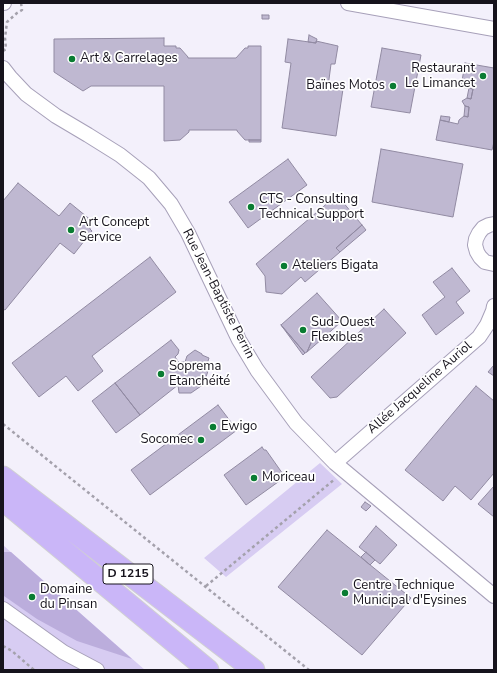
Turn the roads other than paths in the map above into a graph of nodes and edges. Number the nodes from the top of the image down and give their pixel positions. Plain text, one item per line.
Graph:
1 (348, 3) edge
2 (494, 30) edge
3 (3, 68) edge
4 (494, 224) edge
5 (493, 266) edge
6 (494, 306) edge
7 (340, 467) junction
8 (3, 477) edge
9 (3, 500) edge
10 (494, 596) edge
11 (3, 609) edge
12 (97, 670) edge
13 (208, 670) edge
14 (254, 670) edge

1 - 2 street
3 - 7 street, Rue Jean-Baptiste Perrin
4 - 5 street
6 - 7 street, Allée Jacqueline Auriol
7 - 10 street, Rue Jean-Baptiste Perrin
8 - 14 highway, D 1215
9 - 13 highway, D 1215
11 - 12 street

